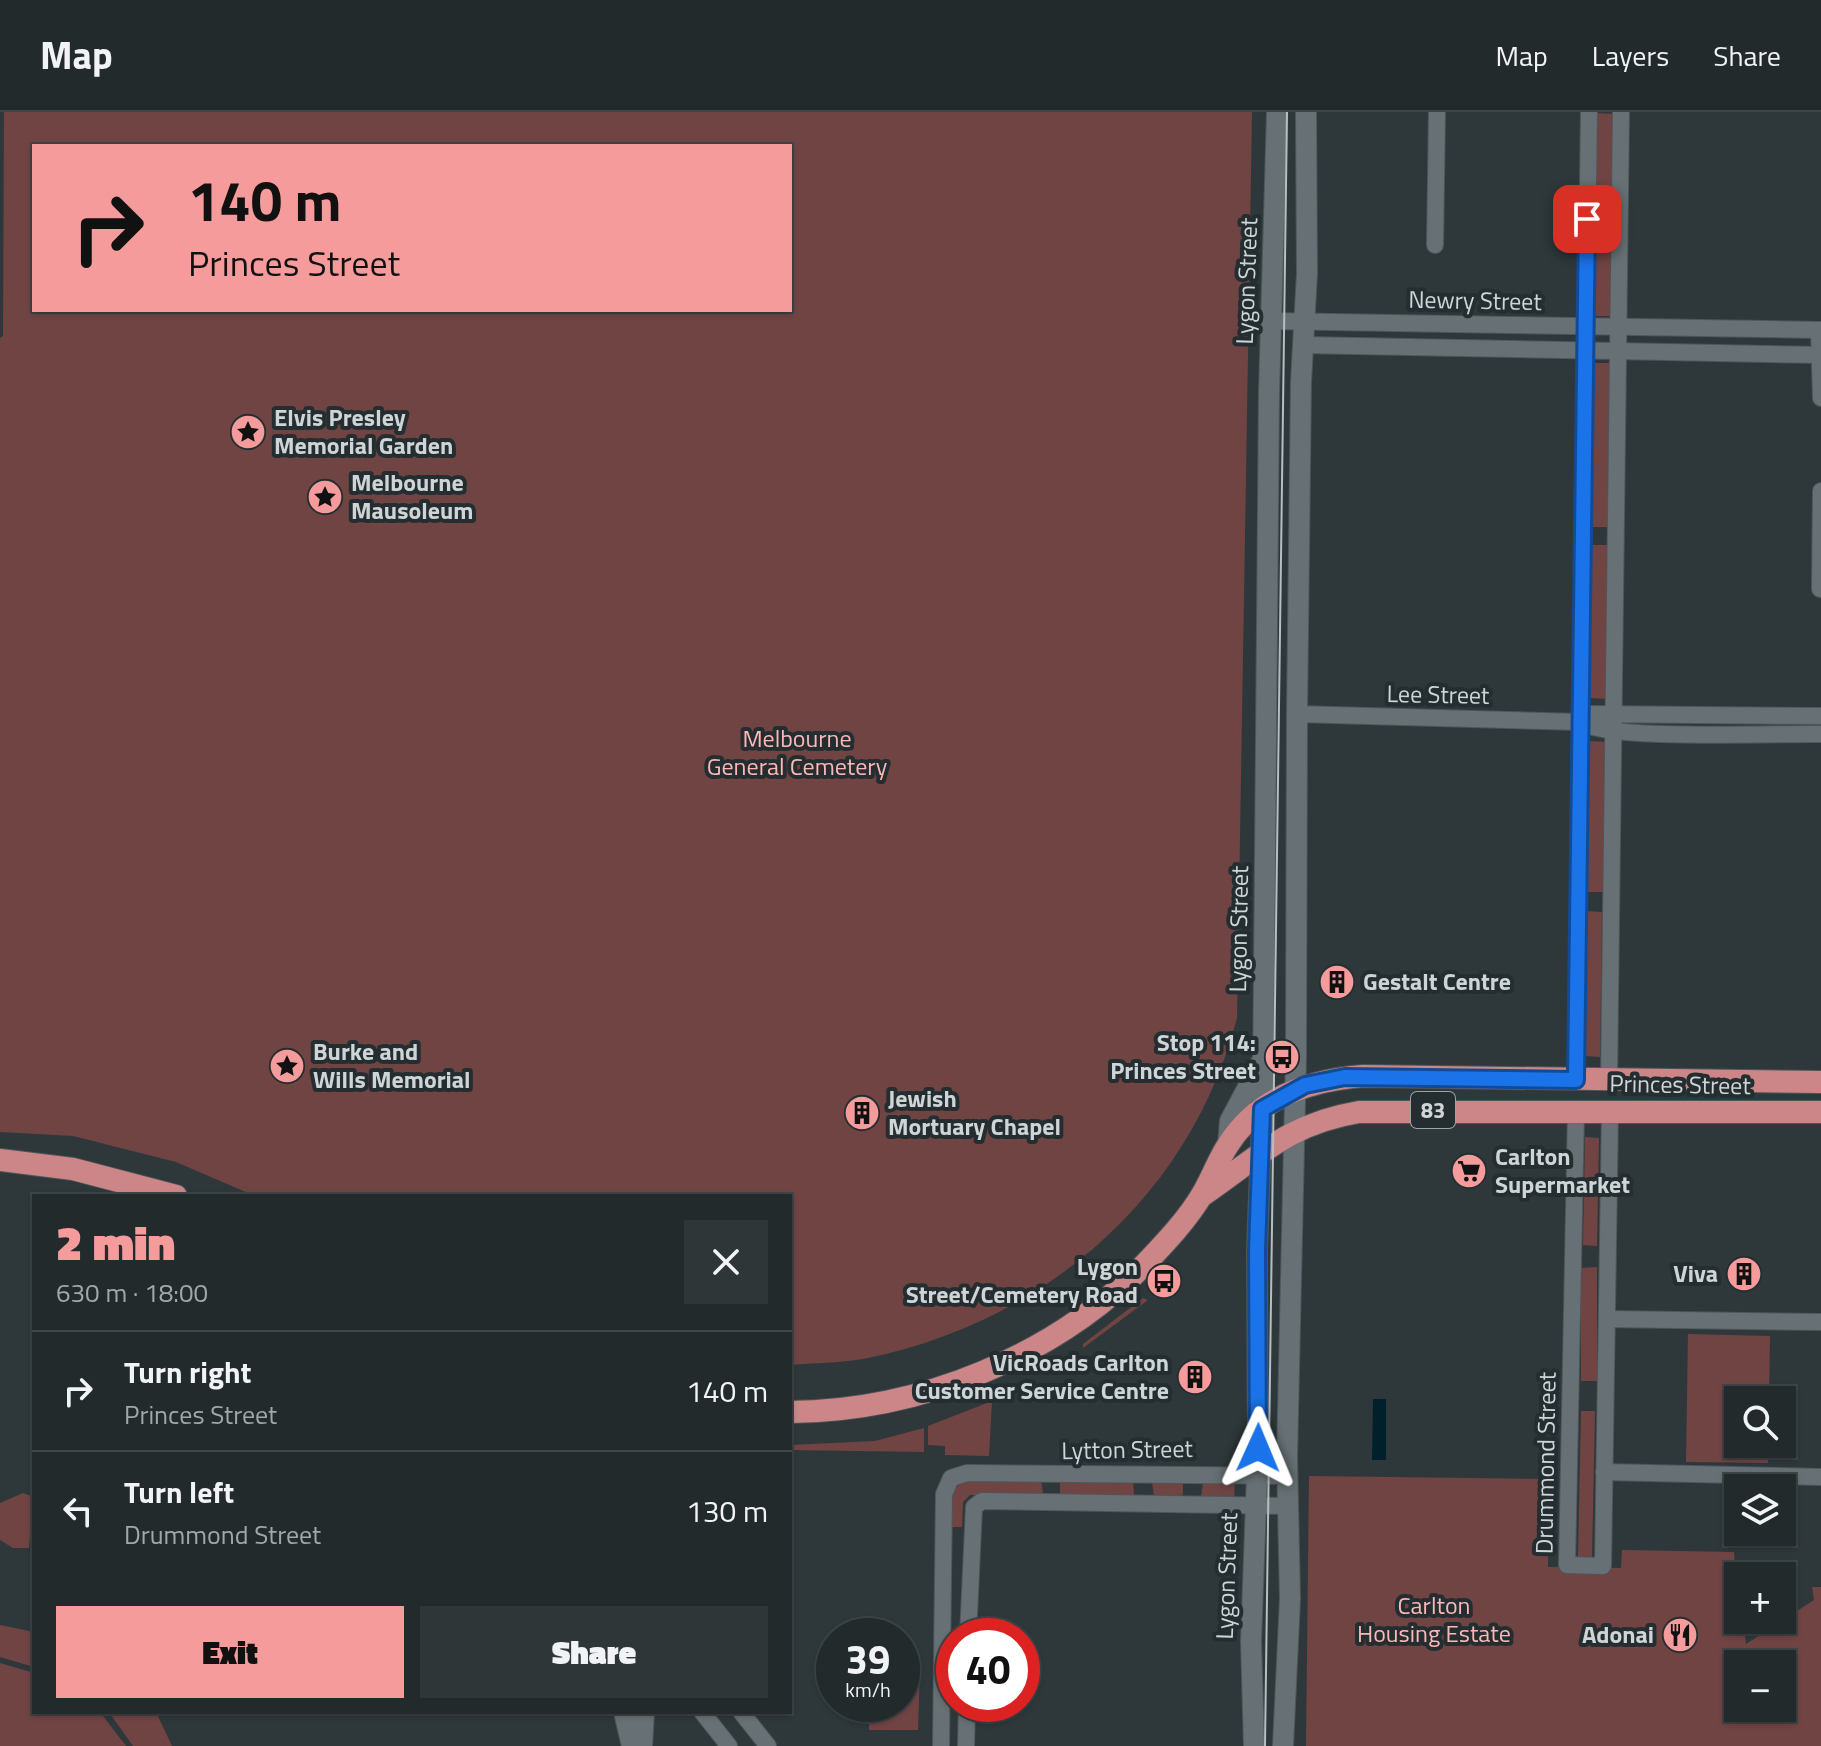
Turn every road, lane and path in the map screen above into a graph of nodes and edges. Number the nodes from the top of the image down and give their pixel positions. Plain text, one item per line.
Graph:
1 (1277, 112) edge
2 (1306, 112) edge
3 (1437, 112) edge
4 (1589, 112) edge
5 (1621, 112) edge
6 (1435, 245) dead end
7 (1272, 321) junction
8 (1304, 322) junction
9 (1586, 327) junction
10 (1619, 327) junction
11 (1820, 330) edge
12 (1271, 345) junction
13 (1303, 345) junction
14 (1586, 350) junction
15 (1619, 351) junction
16 (1820, 355) edge
17 (1821, 398) edge
18 (1821, 491) edge
19 (1820, 589) edge
20 (1268, 713) junction
21 (1297, 714) junction
22 (1690, 715) junction
23 (1814, 716) edge
24 (1580, 722) junction
25 (1612, 722) junction
26 (1705, 733) junction
27 (1803, 734) junction
28 (1821, 734) edge
29 (1263, 1059) junction
30 (1576, 1080) junction
31 (1609, 1080) junction
32 (1821, 1082) edge
33 (1294, 1090) junction
34 (1262, 1109) junction
35 (1610, 1110) junction
36 (1576, 1111) junction
37 (1821, 1112) edge
38 (1292, 1131) junction
39 (1228, 1144) junction
40 (1260, 1153) junction
41 (0, 1160) edge
42 (169, 1194) edge
43 (1202, 1195) junction
44 (1607, 1319) junction
45 (1821, 1322) edge
46 (792, 1412) edge
47 (1604, 1472) junction
48 (1143, 1474) junction
49 (1192, 1474) junction
50 (1051, 1475) junction
51 (1257, 1475) junction
52 (1288, 1476) junction
53 (1821, 1477) edge
54 (1050, 1502) junction
55 (1143, 1502) junction
56 (1192, 1503) junction
57 (1255, 1504) junction
58 (1289, 1506) junction
59 (948, 1618) edge
60 (968, 1618) edge
61 (624, 1714) edge
62 (644, 1714) edge
63 (704, 1714) edge
64 (743, 1714) edge
65 (943, 1722) edge
66 (967, 1722) edge
67 (632, 1746) edge
68 (642, 1746) edge
69 (729, 1746) edge
70 (768, 1746) edge
71 (941, 1746) edge
72 (966, 1746) edge
73 (1254, 1746) edge
74 (1283, 1746) edge

1 - 7 street, Lygon Street
2 - 8 street
3 - 6 street
4 - 9 street
5 - 10 street
7 - 8 street, Newry Street
7 - 12 street, Lygon Street
8 - 9 street, Newry Street
8 - 13 street
9 - 10 street, Newry Street
9 - 14 street
10 - 11 street, Newry Street
10 - 15 street
11 - 16 street
12 - 13 street
12 - 20 street, Lygon Street
13 - 14 street, Newry Street
13 - 21 street
14 - 15 street, Newry Street
14 - 24 street
15 - 16 street, Newry Street
15 - 25 street
16 - 17 street
18 - 19 street
20 - 21 street
20 - 29 street, Lygon Street
21 - 24 street, Lee Street
21 - 33 street
22 - 23 street, Lee Street
22 - 25 street, Lee Street
22 - 26 street
23 - 27 street
24 - 25 street, Lee Street
24 - 30 street
25 - 26 street, Lee Street
25 - 31 street
26 - 27 street, Lee Street
27 - 28 street, Lee Street
29 - 34 street, Lygon Street
29 - 39 street
30 - 31 highway, Princes Street / 83
30 - 33 highway, Princes Street / 83
31 - 32 highway, Princes Street / 83
33 - 34 highway, 83
33 - 38 street
34 - 39 highway, 83
34 - 40 street, Lygon Street
35 - 36 highway, Princes Street / 83
35 - 37 highway, Princes Street / 83
35 - 44 street, Drummond Street
36 - 38 highway, Princes Street / 83
36 - 47 street, Drummond Street
38 - 40 highway, Princes Street / 83
38 - 52 street
39 - 43 highway, 83
40 - 43 highway, 83
40 - 51 street, Lygon Street
41 - 42 highway
43 - 46 highway, 83
44 - 45 street
44 - 47 street, Drummond Street
47 - 53 street
48 - 49 street, Lytton Street
48 - 50 street, Lytton Street
48 - 55 street
49 - 51 street, Lytton Street
49 - 56 street
50 - 54 street
50 - 59 street, Lytton Street
51 - 52 street, Lytton Street
51 - 57 street, Lygon Street
52 - 58 street
54 - 55 street
54 - 60 street
55 - 56 street
56 - 57 street
57 - 58 street
57 - 73 street, Lygon Street
58 - 74 street
61 - 67 street
62 - 68 street
63 - 69 street
64 - 70 street
65 - 71 street
66 - 72 street

